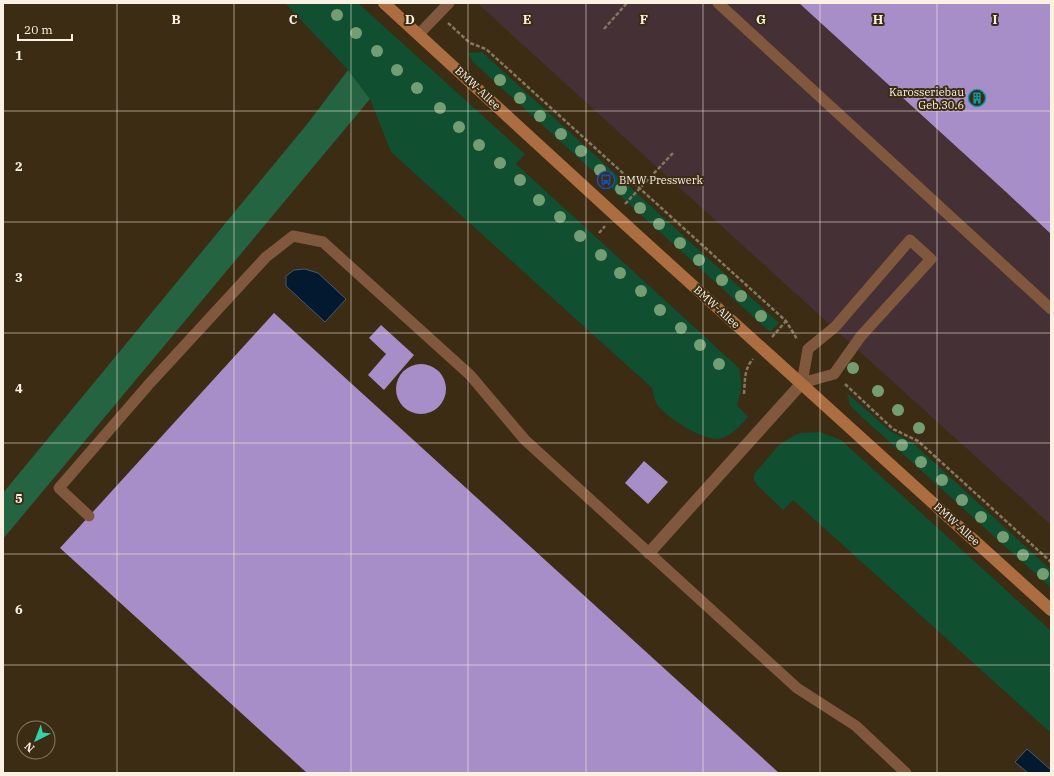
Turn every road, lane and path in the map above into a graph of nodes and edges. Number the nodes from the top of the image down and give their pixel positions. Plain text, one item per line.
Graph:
1 (384, 3) edge
2 (449, 3) edge
3 (627, 3) edge
4 (718, 3) edge
5 (437, 14) junction
6 (604, 29) dead end
7 (419, 34) junction
8 (674, 152) dead end
9 (640, 189) junction
10 (615, 215) junction
11 (599, 232) dead end
12 (1051, 309) edge
13 (808, 349) junction
14 (834, 374) junction
15 (802, 383) junction
16 (89, 516) dead end
17 (649, 553) junction
18 (1051, 562) edge
19 (1051, 610) edge
20 (906, 773) edge

1 - 7 main road, BMW-Allee
2 - 5 lane
3 - 6 path
4 - 12 lane
5 - 7 lane
5 - 9 path
7 - 10 main road, BMW-Allee
8 - 9 path
9 - 10 path
9 - 13 path
10 - 11 path
10 - 15 main road, BMW-Allee
13 - 14 lane
13 - 15 lane
14 - 15 lane
14 - 18 path
15 - 17 street
15 - 19 main road, BMW-Allee
16 - 17 lane
17 - 20 lane

